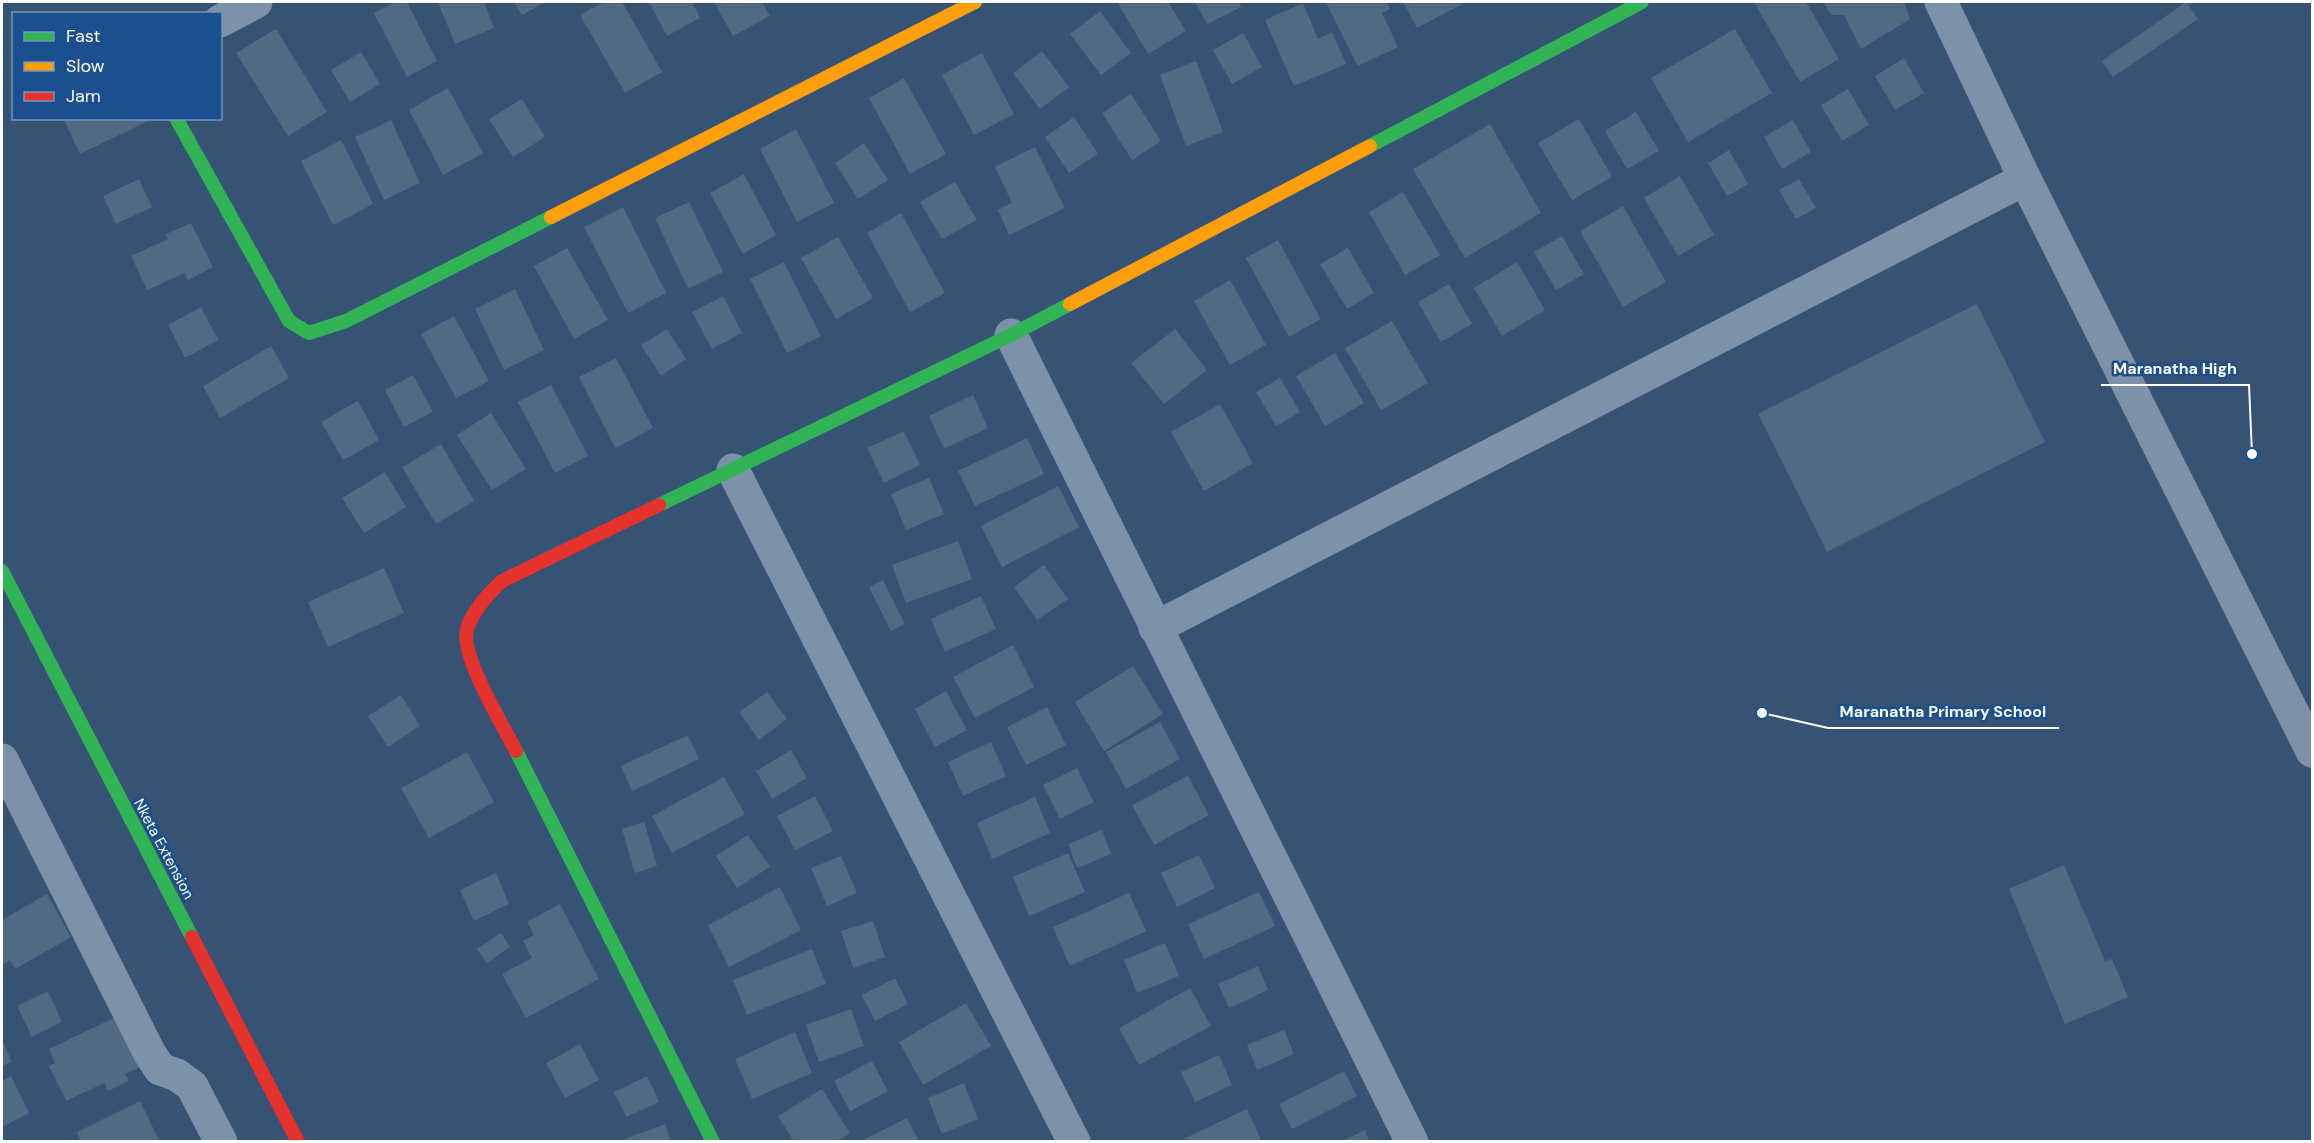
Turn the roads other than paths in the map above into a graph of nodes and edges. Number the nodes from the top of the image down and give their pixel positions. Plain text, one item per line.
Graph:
1 (256, 2) edge
2 (975, 2) edge
3 (1642, 2) edge
4 (1941, 2) edge
5 (222, 20) edge
6 (177, 120) edge
7 (2025, 179) junction
8 (1011, 335) junction
9 (733, 470) junction
10 (2, 571) edge
11 (1155, 628) junction
12 (2313, 751) edge
13 (2, 760) edge
14 (221, 1142) edge
15 (298, 1142) edge
16 (713, 1142) edge
17 (1074, 1142) edge
18 (1412, 1142) edge

1 - 5 street
2 - 6 street
3 - 8 street
4 - 7 street
7 - 11 street
7 - 12 street
8 - 9 street
8 - 11 street
9 - 16 street
9 - 17 street
10 - 15 street, Nketa Extension
11 - 18 street
13 - 14 street

